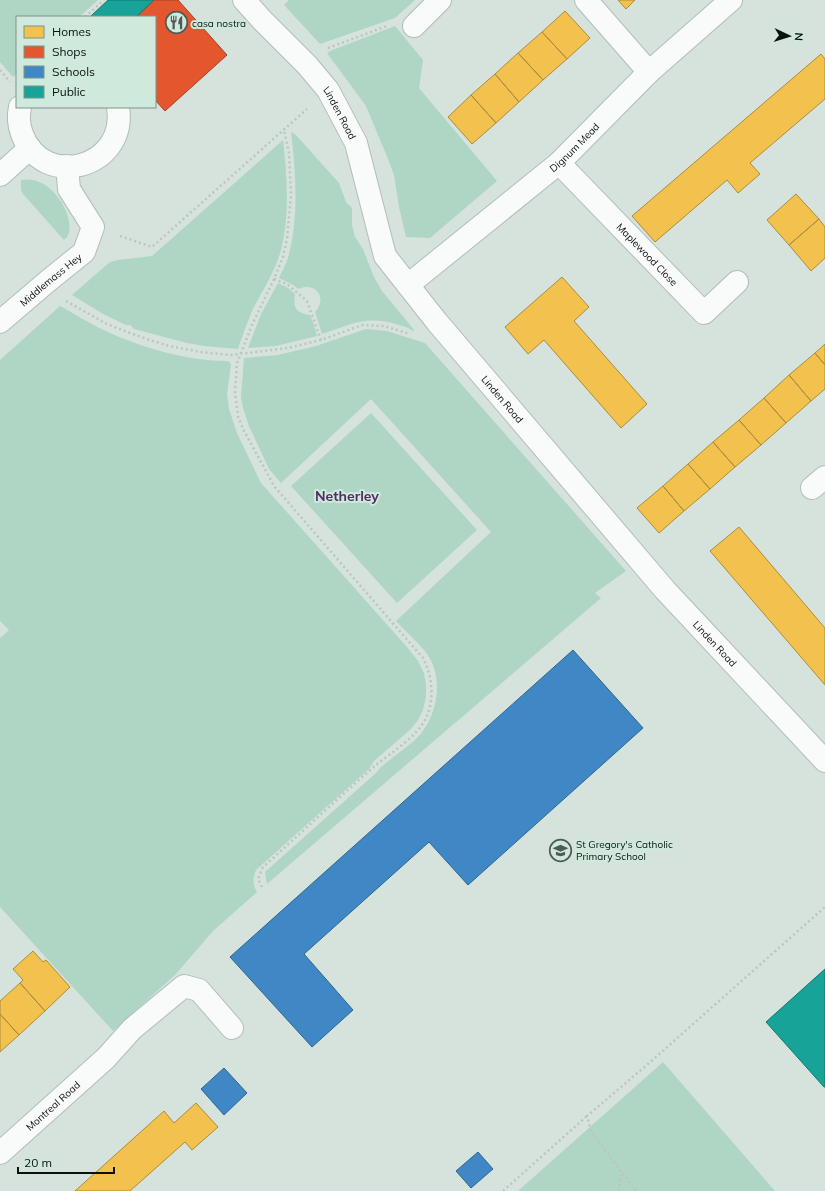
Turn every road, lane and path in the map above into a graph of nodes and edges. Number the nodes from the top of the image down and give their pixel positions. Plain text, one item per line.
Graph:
1 (104, 0) edge
2 (244, 0) edge
3 (440, 0) edge
4 (586, 0) edge
5 (731, 0) edge
6 (86, 16) edge
7 (414, 26) joint
8 (307, 65) junction
9 (649, 72) junction
10 (328, 90) junction
11 (20, 108) edge
12 (118, 108) edge
13 (284, 130) junction
14 (30, 148) junction
15 (559, 162) junction
16 (67, 166) junction
17 (0, 175) edge
18 (93, 226) junction
19 (274, 279) junction
20 (48, 281) junction
21 (737, 282) dead end
22 (408, 285) junction
23 (0, 322) edge
24 (437, 322) junction
25 (321, 340) junction
26 (241, 354) junction
27 (825, 761) edge
28 (262, 887) dead end
29 (825, 907) edge
30 (232, 1028) dead end
31 (587, 1116) junction
32 (0, 1153) edge
33 (622, 1173) junction
34 (503, 1191) edge
35 (619, 1191) edge
36 (636, 1191) edge

1 - 6 path
2 - 8 street, Linden Road
3 - 7 street
4 - 9 street
5 - 9 street, Dignum Mead
7 - 8 path
8 - 10 street, Linden Road
9 - 15 street, Dignum Mead
10 - 13 path
10 - 22 street, Linden Road
11 - 14 street
12 - 16 street
13 - 18 path
13 - 19 path
14 - 16 street
14 - 17 street
15 - 21 street, Maplewood Close
15 - 22 street, Dignum Mead
16 - 18 street
18 - 20 street, Middlemass Hey
19 - 25 path
19 - 26 path
20 - 23 street, Middlemass Hey
20 - 26 path
22 - 24 street, Linden Road
24 - 25 path
24 - 27 street, Linden Road
25 - 26 path
26 - 28 path
29 - 31 path
30 - 32 street, Montreal Road
31 - 33 path
31 - 34 path
33 - 35 path
33 - 36 path

